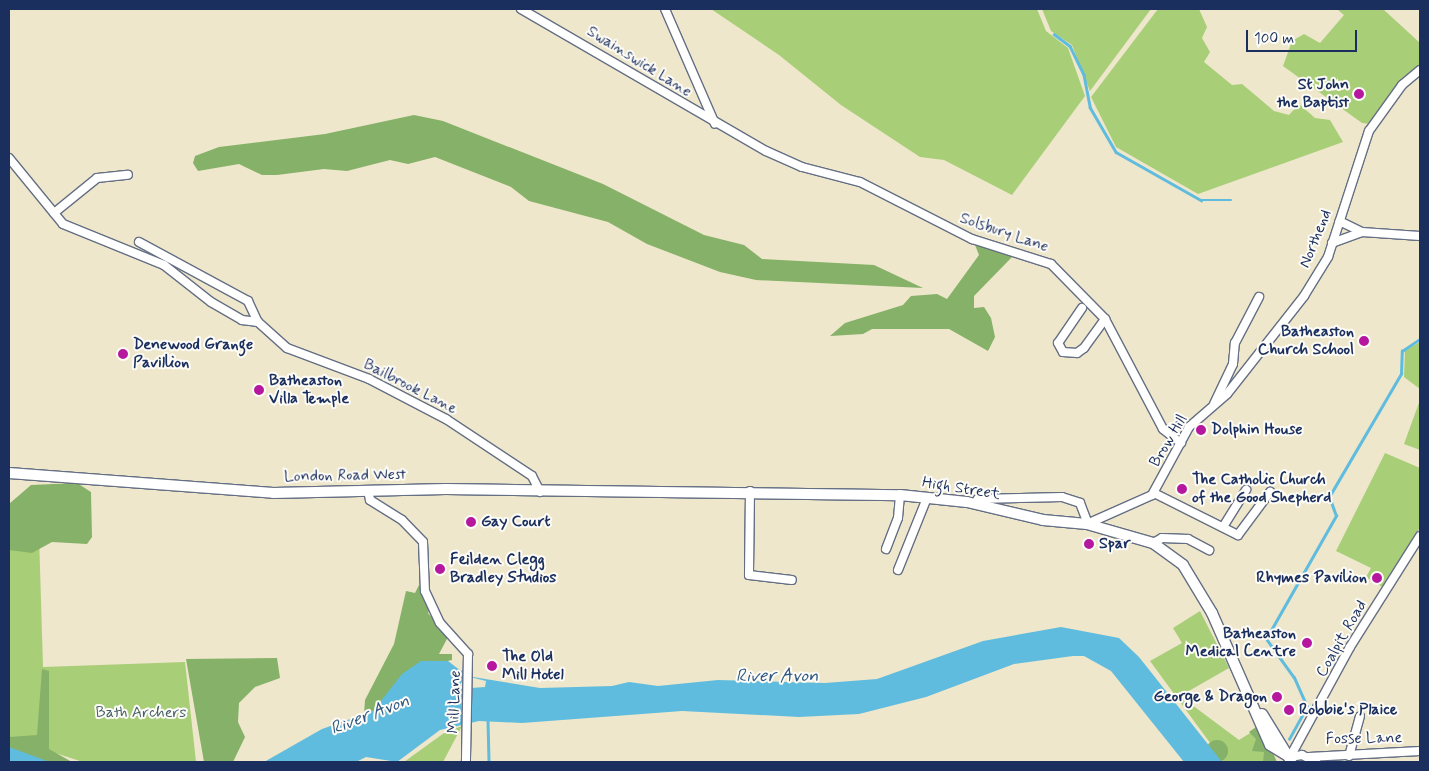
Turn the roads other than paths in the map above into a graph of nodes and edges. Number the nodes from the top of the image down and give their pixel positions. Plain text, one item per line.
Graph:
1 (521, 9) edge
2 (665, 9) edge
3 (1420, 70) edge
4 (716, 125) junction
5 (9, 158) edge
6 (128, 174) dead end
7 (54, 213) junction
8 (1339, 221) junction
9 (1362, 232) junction
10 (1420, 236) edge
11 (139, 242) dead end
12 (1332, 243) junction
13 (1259, 297) dead end
14 (1082, 308) dead end
15 (1105, 319) junction
16 (258, 322) junction
17 (1214, 404) junction
18 (1181, 443) junction
19 (9, 473) edge
20 (1246, 490) dead end
21 (368, 491) junction
22 (750, 491) junction
23 (540, 492) junction
24 (1270, 492) dead end
25 (683, 494) joint
26 (1153, 494) junction
27 (900, 495) junction
28 (927, 498) junction
29 (975, 503) junction
30 (1087, 523) junction
31 (1223, 527) junction
32 (1420, 536) edge
33 (1153, 543) junction
34 (886, 549) dead end
35 (1209, 550) dead end
36 (898, 570) dead end
37 (792, 580) dead end
38 (1360, 716) dead end
39 (1420, 750) edge
40 (1349, 756) junction
41 (1290, 760) edge
42 (1312, 760) edge
43 (466, 762) edge

1 - 4 street, Swainswick Lane
2 - 4 street
3 - 8 street, Northend
4 - 15 street, Solsbury Lane
5 - 7 street, Bailbrook Lane
6 - 7 street
7 - 16 street, Bailbrook Lane
8 - 9 street
8 - 12 street, Northend
9 - 10 street
9 - 12 street
11 - 16 street, Bailbrook Lane
12 - 17 street, Northend
13 - 17 street
14 - 15 street
15 - 18 street, Solsbury Lane
16 - 23 street, Bailbrook Lane
17 - 18 street, Brow Hill
18 - 26 street, Brow Hill
19 - 21 street, London Road West
20 - 31 street
21 - 23 street, London Road West
21 - 43 street, Mill Lane
22 - 25 street, High Street
22 - 27 street, High Street
22 - 37 street
23 - 25 street, London Road West
24 - 31 street
26 - 30 street
26 - 31 street
27 - 28 street, High Street
27 - 34 street
28 - 29 street, High Street
28 - 36 street
29 - 30 street, High Street
29 - 30 street
30 - 33 street, High Street
32 - 41 street, Coalpit Road
33 - 35 street
33 - 41 street, High Street
38 - 40 street
39 - 40 street, Fosse Lane
40 - 42 street, Fosse Lane
41 - 42 street, Fosse Lane

